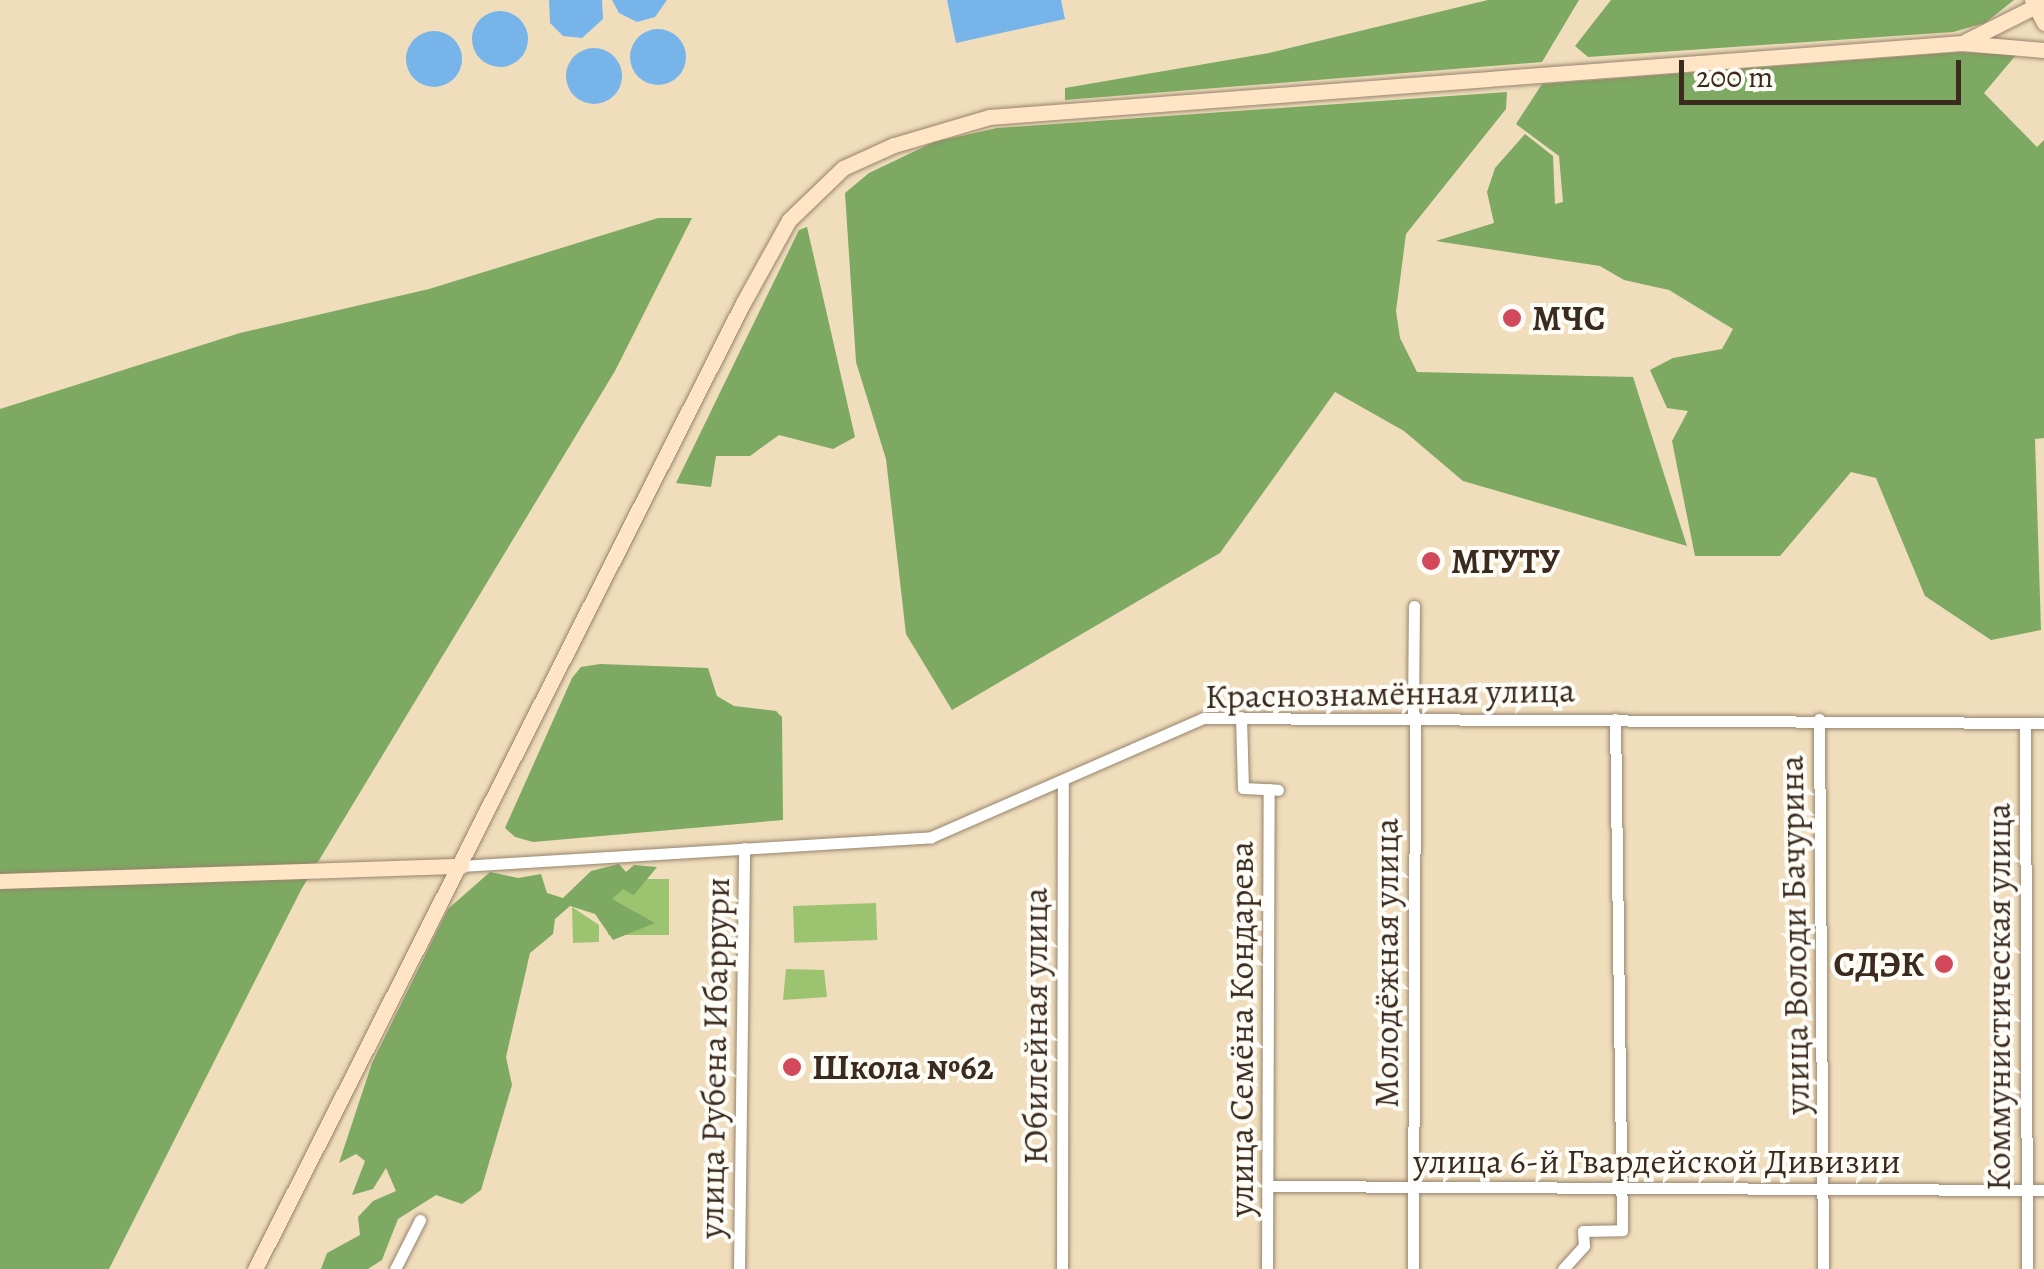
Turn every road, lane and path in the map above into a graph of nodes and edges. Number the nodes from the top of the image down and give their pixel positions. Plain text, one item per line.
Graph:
1 (2037, 2) edge
2 (2044, 23) edge
3 (1962, 43) junction
4 (2044, 50) edge
5 (1414, 606) dead end
6 (1414, 716) junction
7 (1241, 717) junction
8 (1615, 719) junction
9 (1819, 719) junction
10 (2025, 724) junction
11 (2044, 724) edge
12 (1063, 784) junction
13 (744, 848) junction
14 (462, 866) junction
15 (0, 881) edge
16 (1269, 1186) junction
17 (1413, 1188) junction
18 (1621, 1190) junction
19 (1825, 1190) junction
20 (2026, 1190) junction
21 (2044, 1190) edge
22 (420, 1220) dead end
23 (255, 1269) edge
24 (395, 1269) edge
25 (739, 1269) edge
26 (1062, 1269) edge
27 (1267, 1269) edge
28 (1413, 1269) edge
29 (1564, 1269) edge
30 (1823, 1269) edge
31 (2027, 1269) edge

1 - 2 main road
1 - 3 main road
3 - 4 main road
3 - 14 main road
5 - 6 street, Молодёжная улица
6 - 7 street, Краснознамённая улица
6 - 8 street, Краснознамённая улица
6 - 17 street, Молодёжная улица
7 - 12 street, Краснознамённая улица
7 - 16 street, улица Семёна Кондарева
8 - 9 street, Краснознамённая улица
8 - 18 street
9 - 10 street, Краснознамённая улица
9 - 19 street, улица Володи Бачурина
10 - 11 street, Краснознамённая улица
10 - 20 street, Коммунистическая улица
12 - 13 street, Краснознамённая улица
12 - 26 street, Юбилейная улица
13 - 14 street, Краснознамённая улица
13 - 25 street, улица Рубена Ибаррури
14 - 15 main road
14 - 23 main road
16 - 17 street, улица 6-й Гвардейской Дивизии
16 - 27 street, улица Семёна Кондарева
17 - 18 street, улица 6-й Гвардейской Дивизии
17 - 28 street, Молодёжная улица
18 - 19 street, улица 6-й Гвардейской Дивизии
18 - 29 street
19 - 20 street, улица 6-й Гвардейской Дивизии
19 - 30 street, улица Володи Бачурина
20 - 21 street, улица 6-й Гвардейской Дивизии
20 - 31 street, Коммунистическая улица
22 - 24 street

